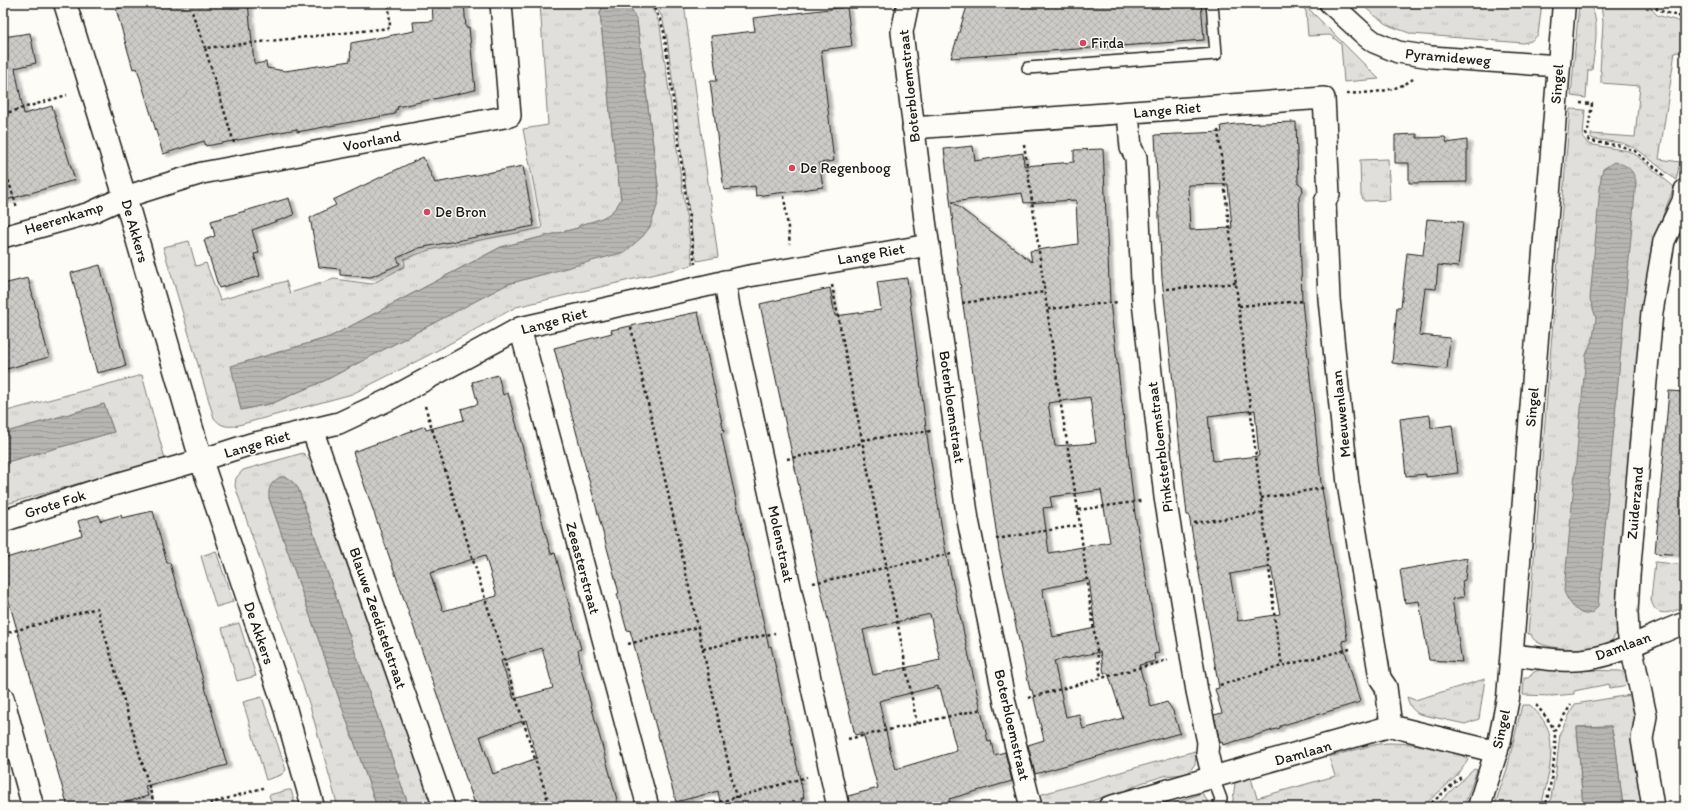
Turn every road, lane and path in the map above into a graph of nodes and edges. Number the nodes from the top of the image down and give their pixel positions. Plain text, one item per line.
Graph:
1 (65, 3) edge
2 (389, 3) edge
3 (501, 3) edge
4 (651, 3) edge
5 (908, 3) edge
6 (1212, 3) edge
7 (1330, 3) edge
8 (1564, 3) edge
9 (1652, 3) edge
10 (192, 12) dead end
11 (1685, 18) edge
12 (205, 48) junction
13 (1431, 57) junction
14 (1559, 66) junction
15 (1028, 68) dead end
16 (66, 95) dead end
17 (1324, 98) junction
18 (1585, 104) dead end
19 (1128, 113) junction
20 (3, 114) edge
21 (1217, 124) dead end
22 (913, 128) junction
23 (1023, 138) dead end
24 (3, 163) edge
25 (241, 167) junction
26 (1681, 194) edge
27 (784, 196) dead end
28 (125, 197) junction
29 (24, 231) junction
30 (3, 237) edge
31 (790, 244) dead end
32 (929, 244) junction
33 (695, 265) dead end
34 (831, 279) dead end
35 (725, 281) junction
36 (1237, 283) junction
37 (1162, 289) dead end
38 (1045, 292) junction
39 (1307, 301) dead end
40 (1122, 302) dead end
41 (955, 304) dead end
42 (1239, 306) junction
43 (1048, 309) junction
44 (630, 321) dead end
45 (520, 328) junction
46 (424, 402) dead end
47 (312, 429) junction
48 (938, 430) dead end
49 (863, 442) junction
50 (201, 460) junction
51 (782, 460) dead end
52 (1327, 487) dead end
53 (1261, 498) junction
54 (1144, 501) dead end
55 (1078, 510) junction
56 (1263, 513) junction
57 (3, 521) edge
58 (1189, 524) dead end
59 (1080, 525) junction
60 (989, 540) dead end
61 (957, 553) dead end
62 (886, 568) junction
63 (809, 584) dead end
64 (1685, 622) edge
65 (698, 627) junction
66 (782, 631) dead end
67 (3, 634) edge
68 (1631, 645) junction
69 (622, 646) dead end
70 (1354, 648) dead end
71 (703, 649) junction
72 (1512, 655) junction
73 (1170, 660) dead end
74 (1282, 666) junction
75 (1101, 678) junction
76 (1214, 686) dead end
77 (3, 698) edge
78 (1023, 699) dead end
79 (1536, 705) dead end
80 (1571, 705) dead end
81 (989, 707) dead end
82 (917, 724) junction
83 (1391, 726) junction
84 (1554, 731) junction
85 (844, 740) dead end
86 (1496, 752) junction
87 (1464, 773) dead end
88 (813, 776) dead end
89 (1213, 778) junction
90 (264, 788) dead end
91 (736, 798) junction
92 (33, 807) edge
93 (155, 807) edge
94 (198, 807) edge
95 (313, 807) edge
96 (444, 807) edge
97 (550, 807) edge
98 (648, 807) edge
99 (702, 807) edge
100 (838, 807) edge
101 (1031, 807) edge
102 (1109, 807) edge
103 (1219, 807) edge
104 (1427, 807) edge
105 (1478, 807) edge
106 (1545, 807) edge
107 (1654, 807) edge

1 - 28 street, De Akkers
2 - 12 path
3 - 25 street, Voorland
4 - 33 path
5 - 22 street, Boterbloemstraat
6 - 15 lane
7 - 13 street, Pyramideweg
8 - 14 street, Singel
9 - 11 path
10 - 12 path
12 - 25 path
13 - 14 street, Pyramideweg
13 - 17 path
14 - 72 street, Singel
16 - 20 path
17 - 19 street, Lange Riet
17 - 83 street, Meeuwenlaan
18 - 26 path
19 - 22 street, Lange Riet
19 - 89 street, Pinksterbloemstraat
21 - 36 path
22 - 32 street, Boterbloemstraat
23 - 38 path
24 - 29 path
25 - 28 street, Voorland
26 - 68 street, Zuiderzand
27 - 31 path
28 - 29 street, Heerenkamp
28 - 50 street, De Akkers
29 - 30 street, Heerenkamp
32 - 35 street, Lange Riet
32 - 101 street, Boterbloemstraat
34 - 49 path
35 - 45 street, Lange Riet
35 - 100 street, Molenstraat
36 - 37 path
36 - 42 path
38 - 41 path
38 - 43 path
39 - 42 path
40 - 43 path
42 - 53 path
43 - 55 path
44 - 65 path
45 - 47 street, Lange Riet
45 - 98 street, Zeeasterstraat
46 - 97 path
47 - 50 street, Lange Riet
47 - 96 street, Blauwe Zeedistelstraat
48 - 49 path
49 - 51 path
49 - 62 path
50 - 57 street, Grote Fok
50 - 95 street, De Akkers
52 - 53 path
53 - 56 path
54 - 55 path
55 - 59 path
56 - 58 path
56 - 74 path
59 - 60 path
59 - 75 path
61 - 62 path
62 - 63 path
62 - 82 path
64 - 68 street, Damlaan
65 - 69 path
65 - 71 path
66 - 71 path
67 - 93 path
68 - 72 street, Damlaan
68 - 107 street, Zuiderzand
70 - 74 path
71 - 91 path
72 - 86 street, Singel
73 - 75 path
74 - 76 path
75 - 78 path
77 - 92 street
79 - 84 path
80 - 84 path
81 - 82 path
82 - 85 path
83 - 86 street
83 - 89 street, Damlaan
84 - 106 path
86 - 105 street, Singel
87 - 104 path
88 - 91 path
89 - 102 street, Damlaan
89 - 103 lane
90 - 94 path
91 - 99 path

